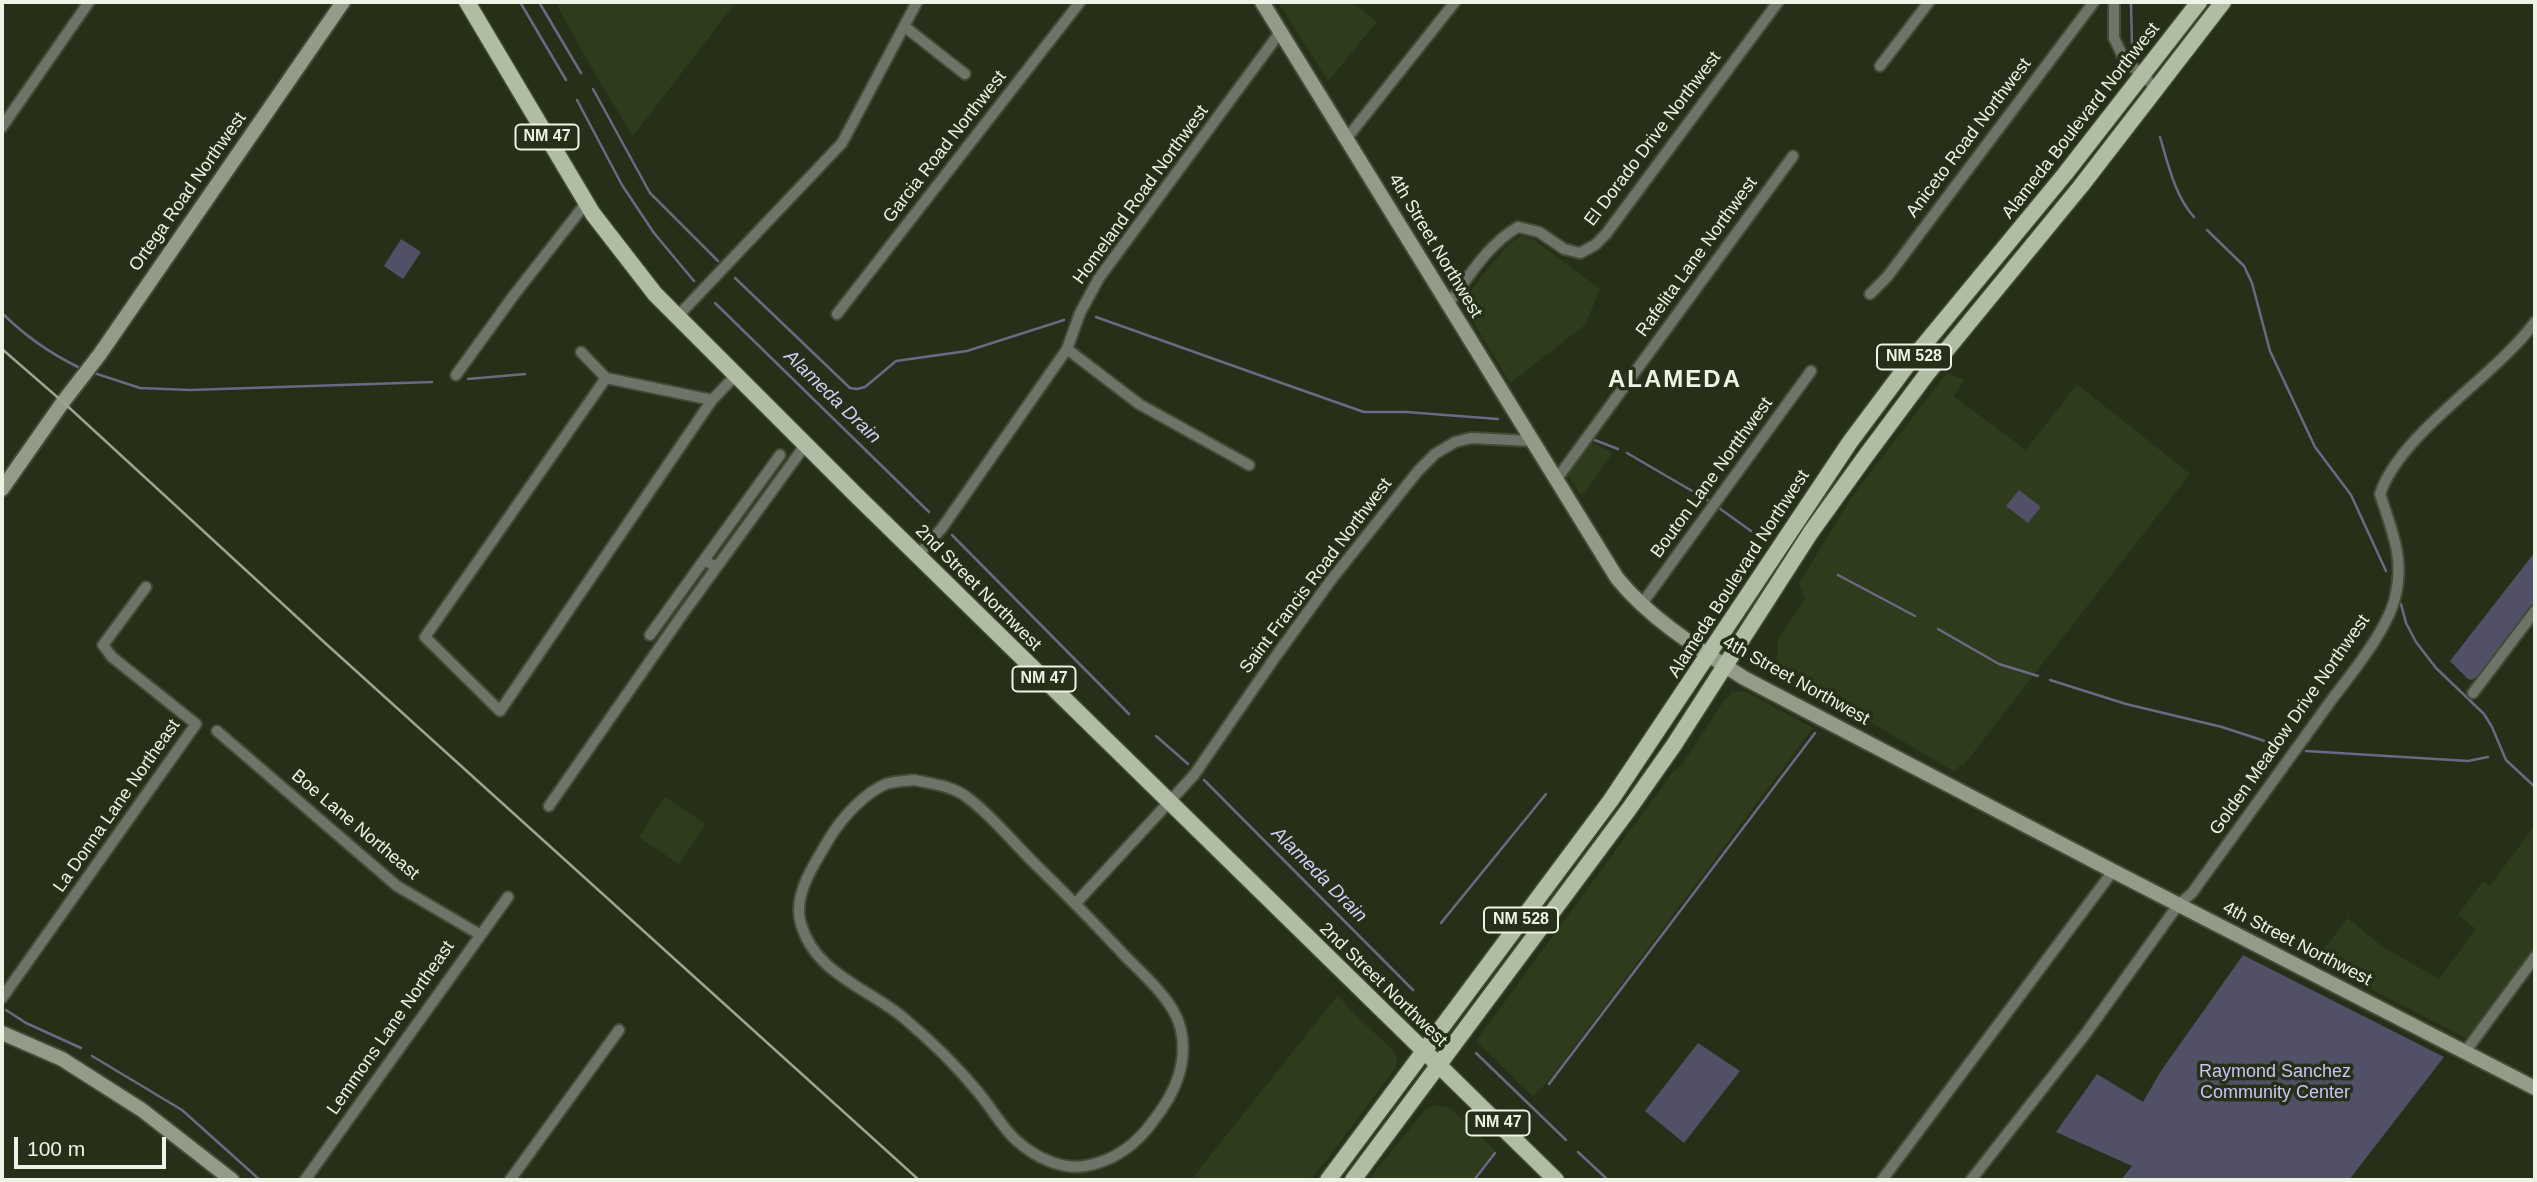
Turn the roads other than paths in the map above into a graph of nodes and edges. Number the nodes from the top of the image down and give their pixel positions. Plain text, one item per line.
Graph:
1 (89, 2) edge
2 (343, 2) edge
3 (467, 2) edge
4 (917, 2) edge
5 (1080, 2) edge
6 (1262, 2) edge
7 (1455, 2) edge
8 (1778, 2) edge
9 (1929, 2) edge
10 (2094, 2) edge
11 (2114, 2) edge
12 (2199, 2) edge
13 (2223, 2) edge
14 (905, 27) junction
15 (1281, 32) junction
16 (1880, 66) dead end
17 (965, 74) dead end
18 (2143, 76) junction
19 (2156, 88) junction
20 (2, 127) edge
21 (1347, 138) junction
22 (1793, 156) dead end
23 (586, 202) junction
24 (1870, 294) dead end
25 (1448, 304) junction
26 (837, 314) dead end
27 (677, 317) junction
28 (2535, 322) edge
29 (1067, 349) junction
30 (581, 352) dead end
31 (1811, 371) dead end
32 (456, 375) dead end
33 (736, 375) junction
34 (606, 378) junction
35 (712, 400) junction
36 (1532, 441) junction
37 (806, 444) junction
38 (780, 455) dead end
39 (1249, 465) dead end
40 (1556, 480) junction
41 (2, 489) edge
42 (918, 555) junction
43 (704, 560) junction
44 (716, 567) junction
45 (146, 587) dead end
46 (1641, 605) junction
47 (2535, 611) edge
48 (650, 635) dead end
49 (1709, 656) junction
50 (1726, 666) junction
51 (2473, 693) dead end
52 (217, 731) dead end
53 (1170, 804) junction
54 (549, 806) dead end
55 (2113, 871) junction
56 (508, 897) dead end
57 (1076, 903) junction
58 (2178, 905) junction
59 (479, 934) junction
60 (2535, 957) edge
61 (2, 998) edge
62 (619, 1030) dead end
63 (2, 1033) edge
64 (1424, 1050) junction
65 (2465, 1052) junction
66 (1439, 1066) junction
67 (2535, 1088) edge
68 (232, 1180) edge
69 (305, 1180) edge
70 (510, 1180) edge
71 (1328, 1180) edge
72 (1353, 1180) edge
73 (1556, 1180) edge
74 (1882, 1180) edge
75 (1971, 1180) edge

1 - 20 street
2 - 41 main road, Ortega Road Northwest
3 - 23 main road, 2nd Street Northwest / NM 47
4 - 14 street
5 - 26 street, Garcia Road Northwest
6 - 15 main road, 4th Street Northwest
7 - 21 street
8 - 25 street, El Dorado Drive Northwest
9 - 16 street
10 - 24 street, Aniceto Road Northwest
11 - 18 street
12 - 18 main road, Alameda Boulevard Northwest / NM 528
13 - 19 main road, NM 528
14 - 17 street
14 - 27 street
15 - 21 main road, 4th Street Northwest
15 - 29 street, Homeland Road Northwest
18 - 19 street
18 - 49 main road, Alameda Boulevard Northwest / NM 528
19 - 50 main road, NM 528
21 - 25 main road, 4th Street Northwest
22 - 40 street, Rafelita Lane Northwest
23 - 27 main road, 2nd Street Northwest / NM 47
23 - 32 street
25 - 36 main road, 4th Street Northwest
27 - 33 main road, 2nd Street Northwest / NM 47
28 - 58 street, Golden Meadow Drive Northwest
29 - 39 street
29 - 42 street, Homeland Road Northwest
30 - 34 street
31 - 46 street, Bouton Lane Nortthwest
33 - 35 street
33 - 37 main road, 2nd Street Northwest / NM 47
34 - 35 street
34 - 35 street
36 - 40 main road, 4th Street Northwest
36 - 53 street, Saint Francis Road Northwest
37 - 42 main road, 2nd Street Northwest / NM 47
37 - 44 street
38 - 43 street
40 - 46 main road, 4th Street Northwest
42 - 53 main road, 2nd Street Northwest / NM 47
43 - 44 street
43 - 48 street
44 - 54 street
45 - 61 street, La Donna Lane Northeast
46 - 49 main road, 4th Street Northwest
47 - 51 street
49 - 50 main road, 4th Street Northwest
49 - 64 main road, Alameda Boulevard Northwest / NM 528
50 - 55 main road, 4th Street Northwest
50 - 66 main road, NM 528
52 - 59 street, Boe Lane Northeast
53 - 57 street, Saint Francis Road Northwest
53 - 64 main road, 2nd Street Northwest / NM 47
55 - 58 main road, 4th Street Northwest
55 - 74 street
56 - 59 street, Lemmons Lane Northeast
57 - 57 street
58 - 65 main road, 4th Street Northwest
58 - 75 street, Golden Meadow Drive Northwest
59 - 69 street, Lemmons Lane Northeast
60 - 65 street
62 - 70 street
63 - 68 main road
64 - 66 main road, 2nd Street Northwest / NM 47
64 - 71 main road, Alameda Boulevard Northwest / NM 528
65 - 67 main road, 4th Street Northwest
66 - 72 main road, NM 528
66 - 73 main road, 2nd Street Northwest / NM 47

